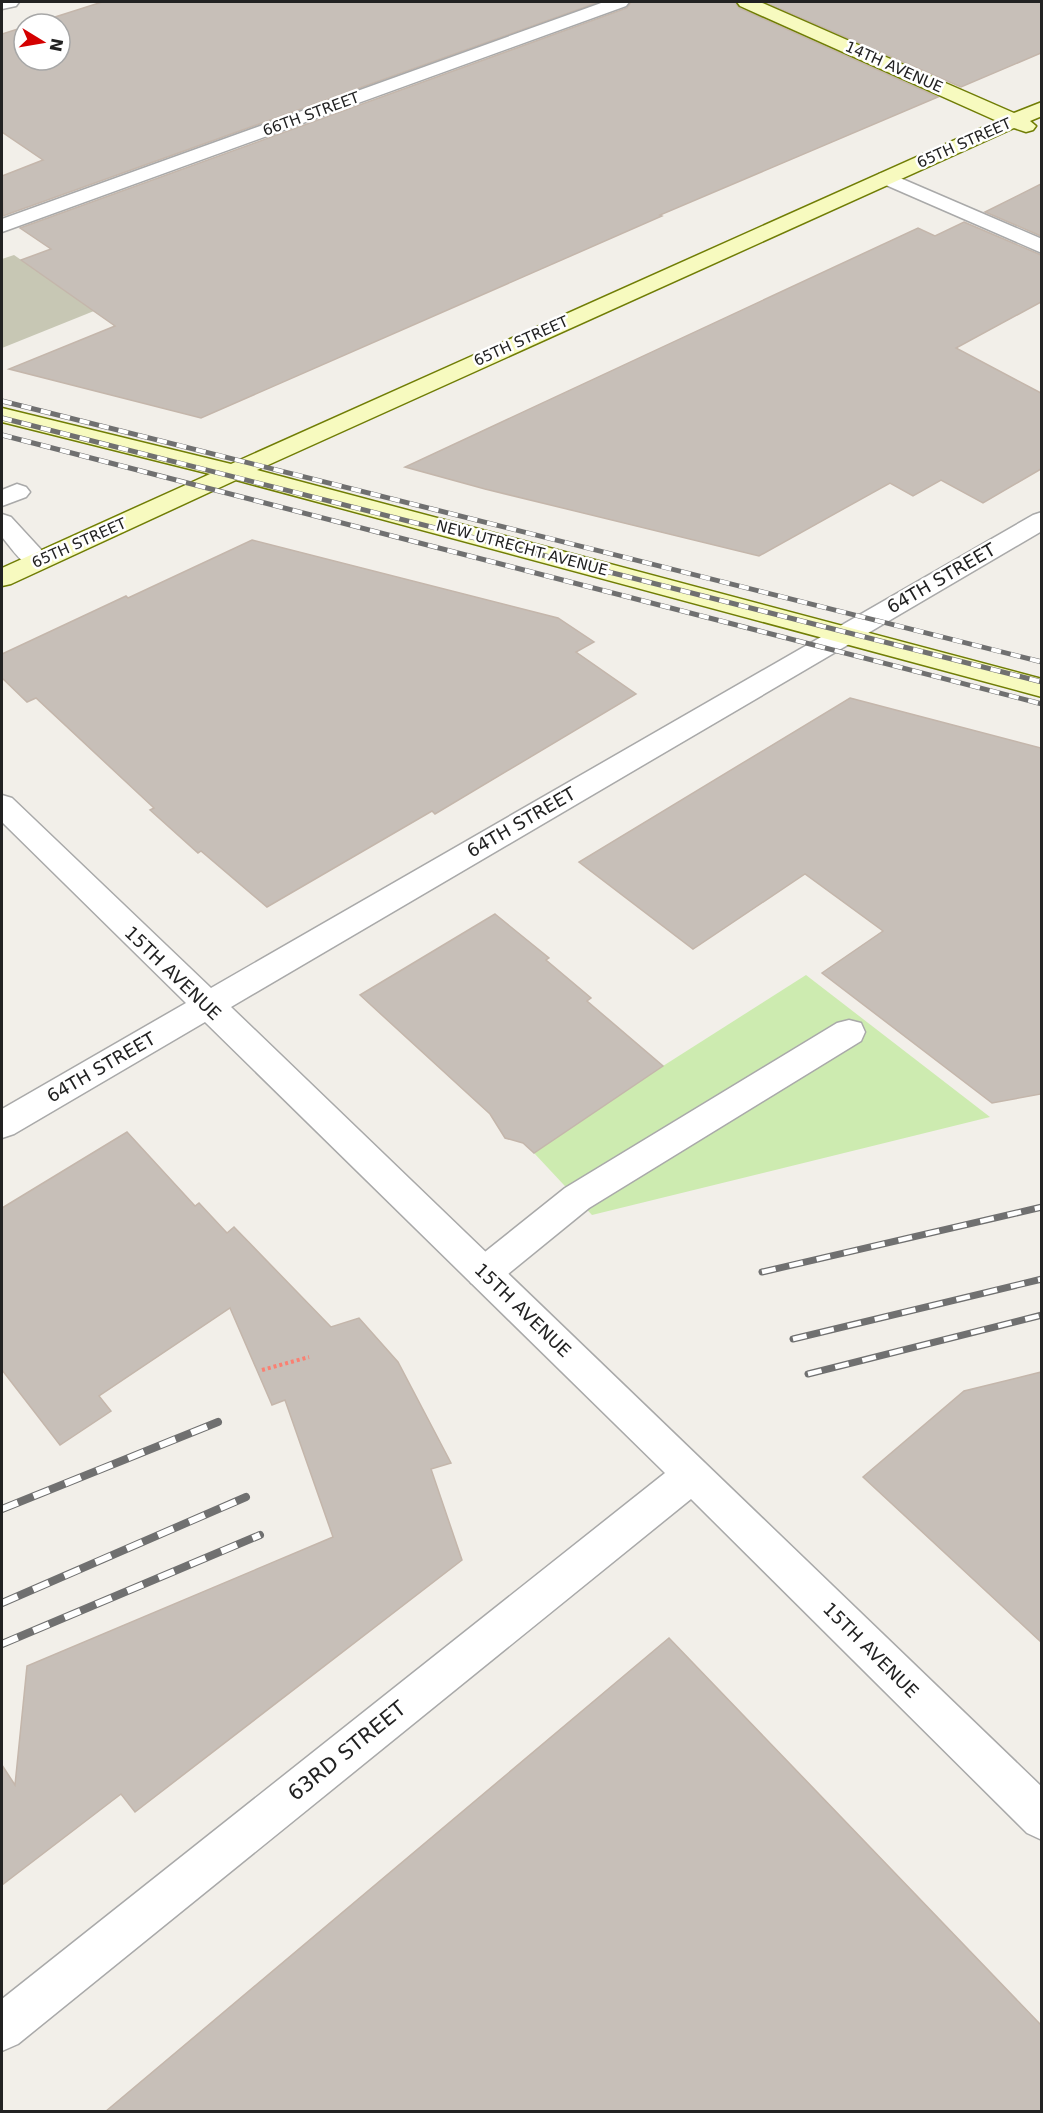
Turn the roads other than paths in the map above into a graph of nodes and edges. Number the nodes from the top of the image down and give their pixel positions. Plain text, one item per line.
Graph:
1 (10, 2) edge
2 (620, 2) edge
3 (746, 2) edge
4 (2, 4) edge
5 (1041, 108) edge
6 (1014, 121) junction
7 (1041, 133) edge
8 (886, 178) junction
9 (2, 226) edge
10 (1041, 247) edge
11 (2, 415) edge
12 (233, 472) junction
13 (1041, 520) edge
14 (2, 522) edge
15 (37, 561) junction
16 (2, 578) edge
17 (842, 636) junction
18 (1041, 688) edge
19 (2, 805) edge
20 (206, 1005) junction
21 (849, 1032) dead end
22 (2, 1125) edge
23 (484, 1273) junction
24 (692, 1474) junction
25 (1041, 1818) edge
26 (2, 2028) edge

1 - 4 street
2 - 9 street, 66TH STREET
3 - 6 main road, 14TH AVENUE
5 - 6 main road, 65TH STREET
6 - 7 main road, 14TH AVENUE
6 - 8 main road, 65TH STREET
8 - 10 street
8 - 12 main road, 65TH STREET
11 - 12 main road, NEW UTRECHT AVENUE
12 - 15 main road, 65TH STREET
12 - 17 main road, NEW UTRECHT AVENUE
13 - 17 street, 64TH STREET
14 - 15 street
15 - 16 main road, 65TH STREET
17 - 18 main road, NEW UTRECHT AVENUE
17 - 20 street, 64TH STREET
19 - 20 street, 15TH AVENUE
20 - 22 street, 64TH STREET
20 - 23 street, 15TH AVENUE
21 - 23 street
23 - 24 street, 15TH AVENUE
24 - 25 street, 15TH AVENUE
24 - 26 street, 63RD STREET

